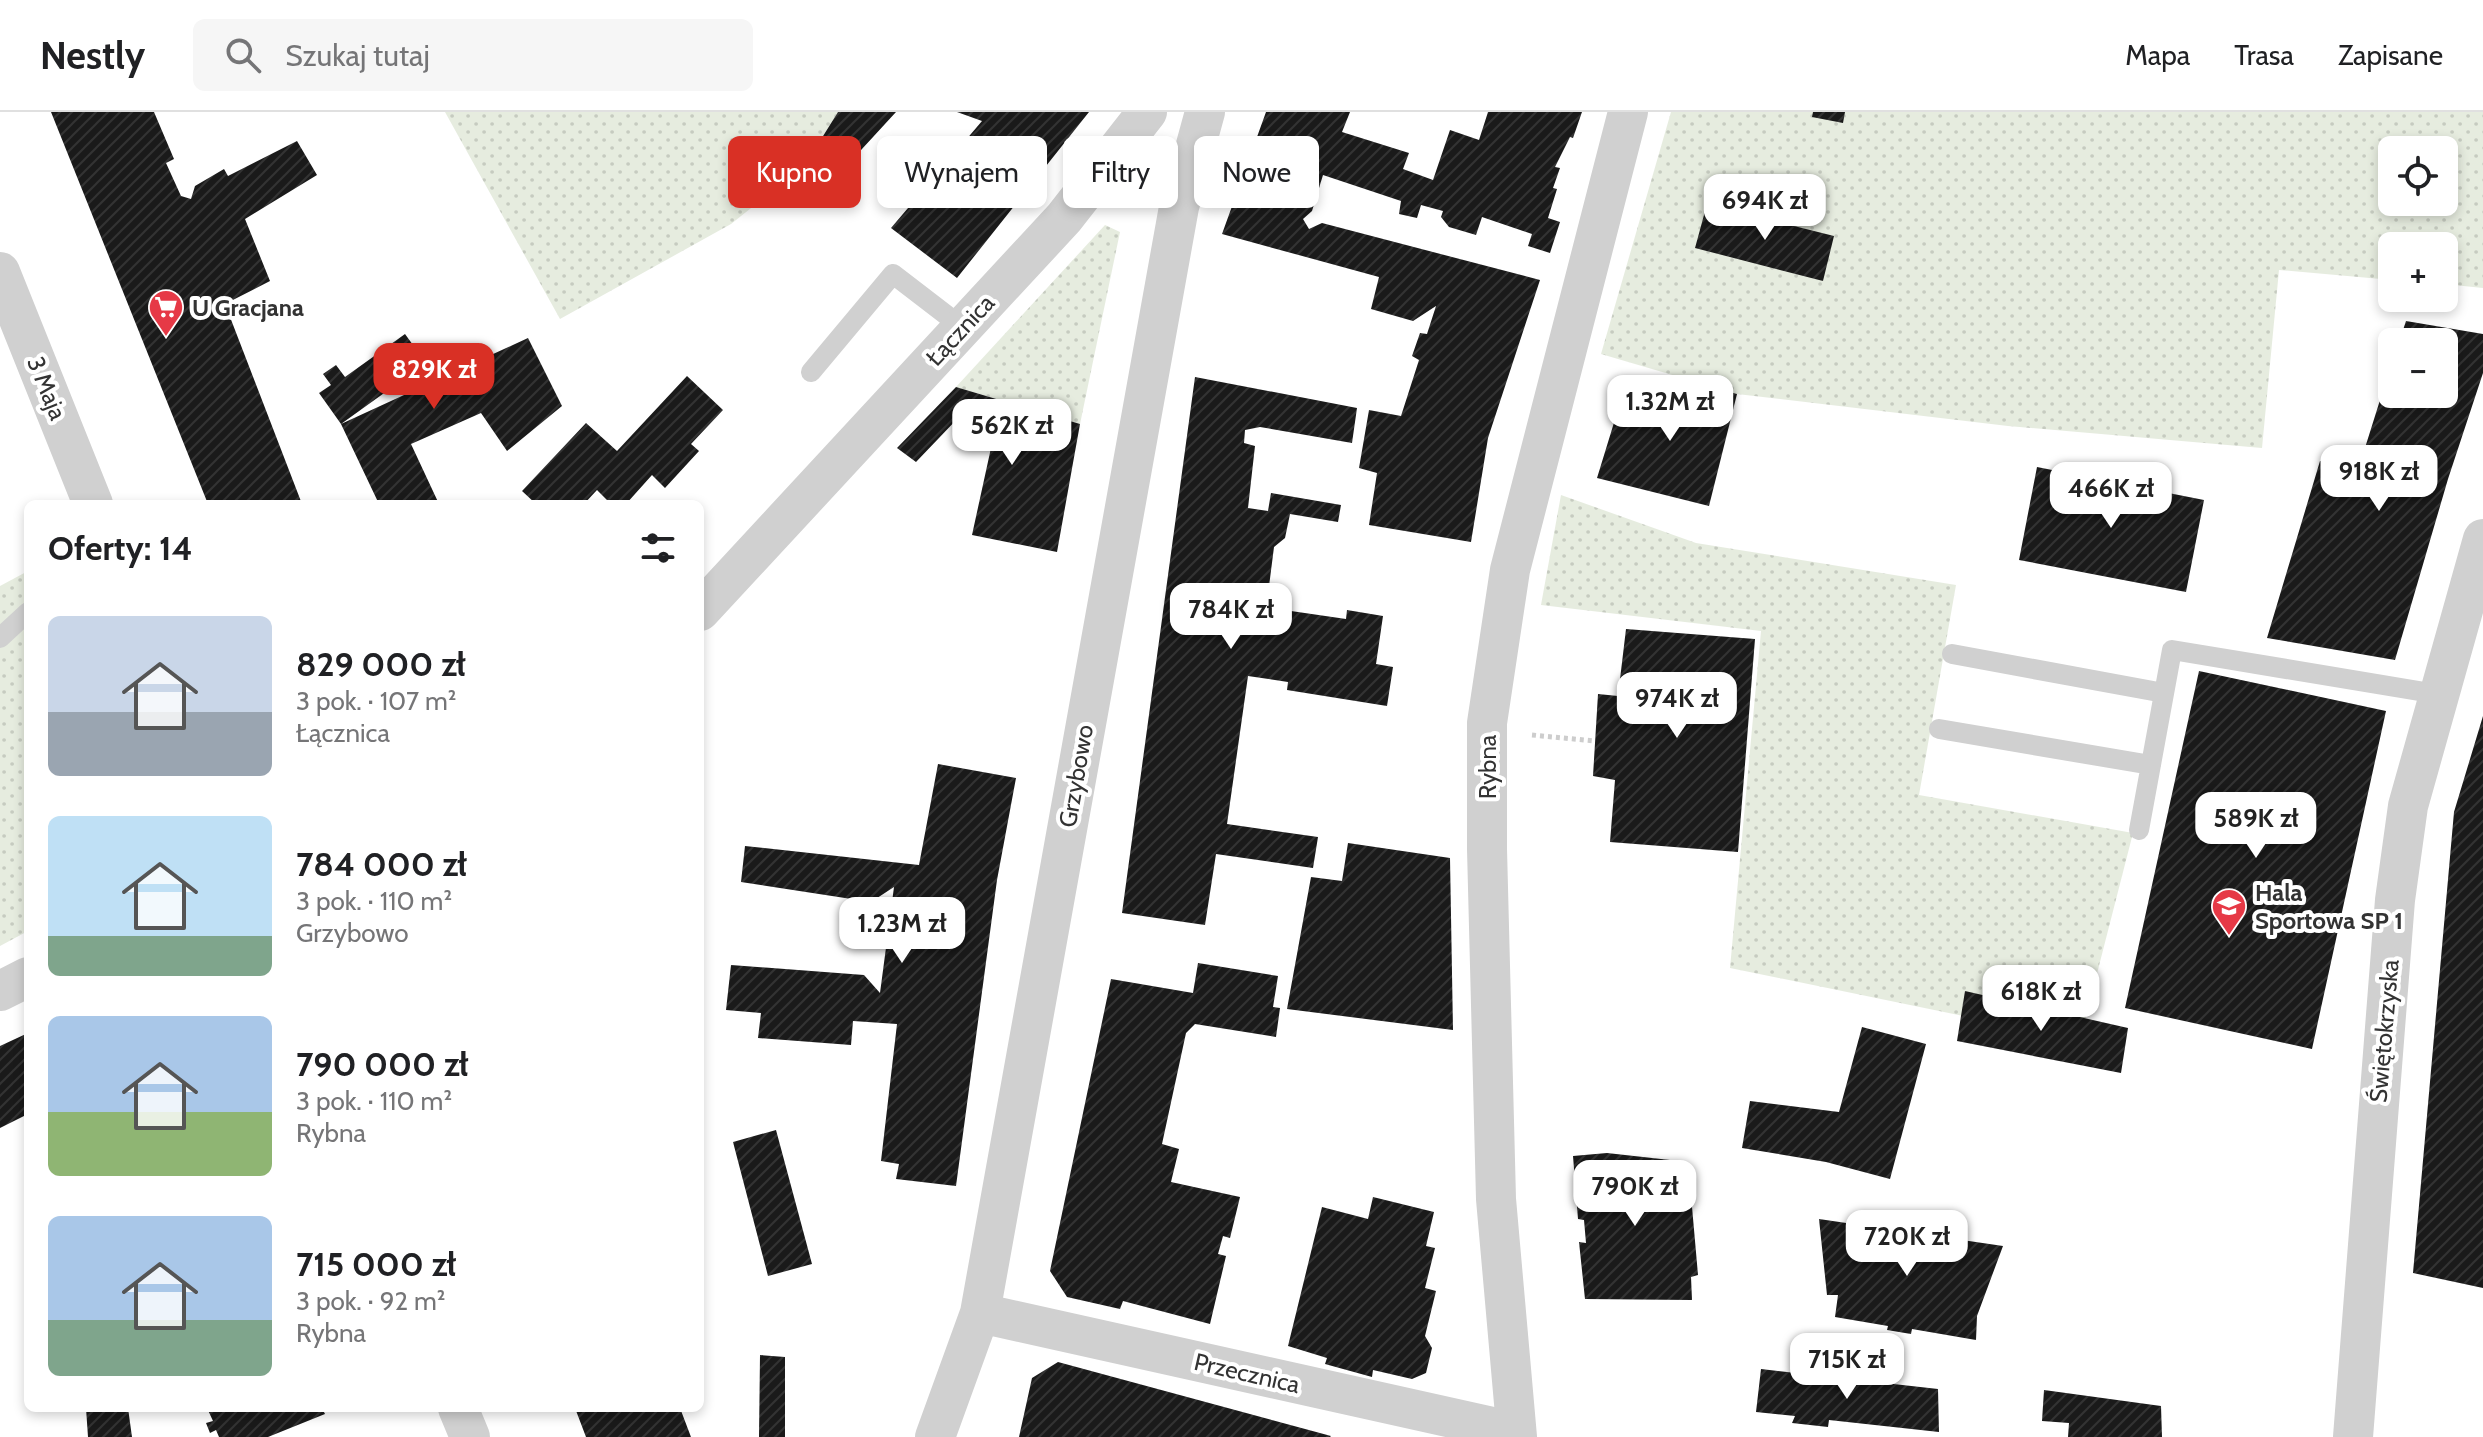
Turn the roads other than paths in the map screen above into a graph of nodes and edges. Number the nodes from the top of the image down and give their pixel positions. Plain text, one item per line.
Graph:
1 (1147, 112) edge
2 (1205, 112) edge
3 (1628, 112) edge
4 (0, 272) edge
5 (962, 327) junction
6 (811, 372) dead end
7 (91, 500) edge
8 (2483, 539) edge
9 (704, 607) edge
10 (24, 616) edge
11 (0, 638) edge
12 (1952, 654) dead end
13 (2164, 693) junction
14 (2437, 694) junction
15 (1939, 729) dead end
16 (2151, 765) junction
17 (2139, 830) dead end
18 (24, 979) edge
19 (0, 991) edge
20 (980, 1313) junction
21 (460, 1412) edge
22 (1516, 1435) edge
23 (470, 1437) edge
24 (935, 1437) edge
25 (2353, 1437) edge

1 - 5 street, Łącznica
2 - 20 street, Grzybowo
3 - 22 street, Rybna
4 - 7 street, 3 Maja
5 - 6 lane
5 - 9 street, Łącznica
8 - 14 street, Świętokrzyska
10 - 11 lane
12 - 13 lane
13 - 14 lane
13 - 16 lane
14 - 25 street, Świętokrzyska
15 - 16 lane
16 - 17 lane
18 - 19 street
20 - 22 street, Przecznica
20 - 24 street, Grzybowo
21 - 23 street

